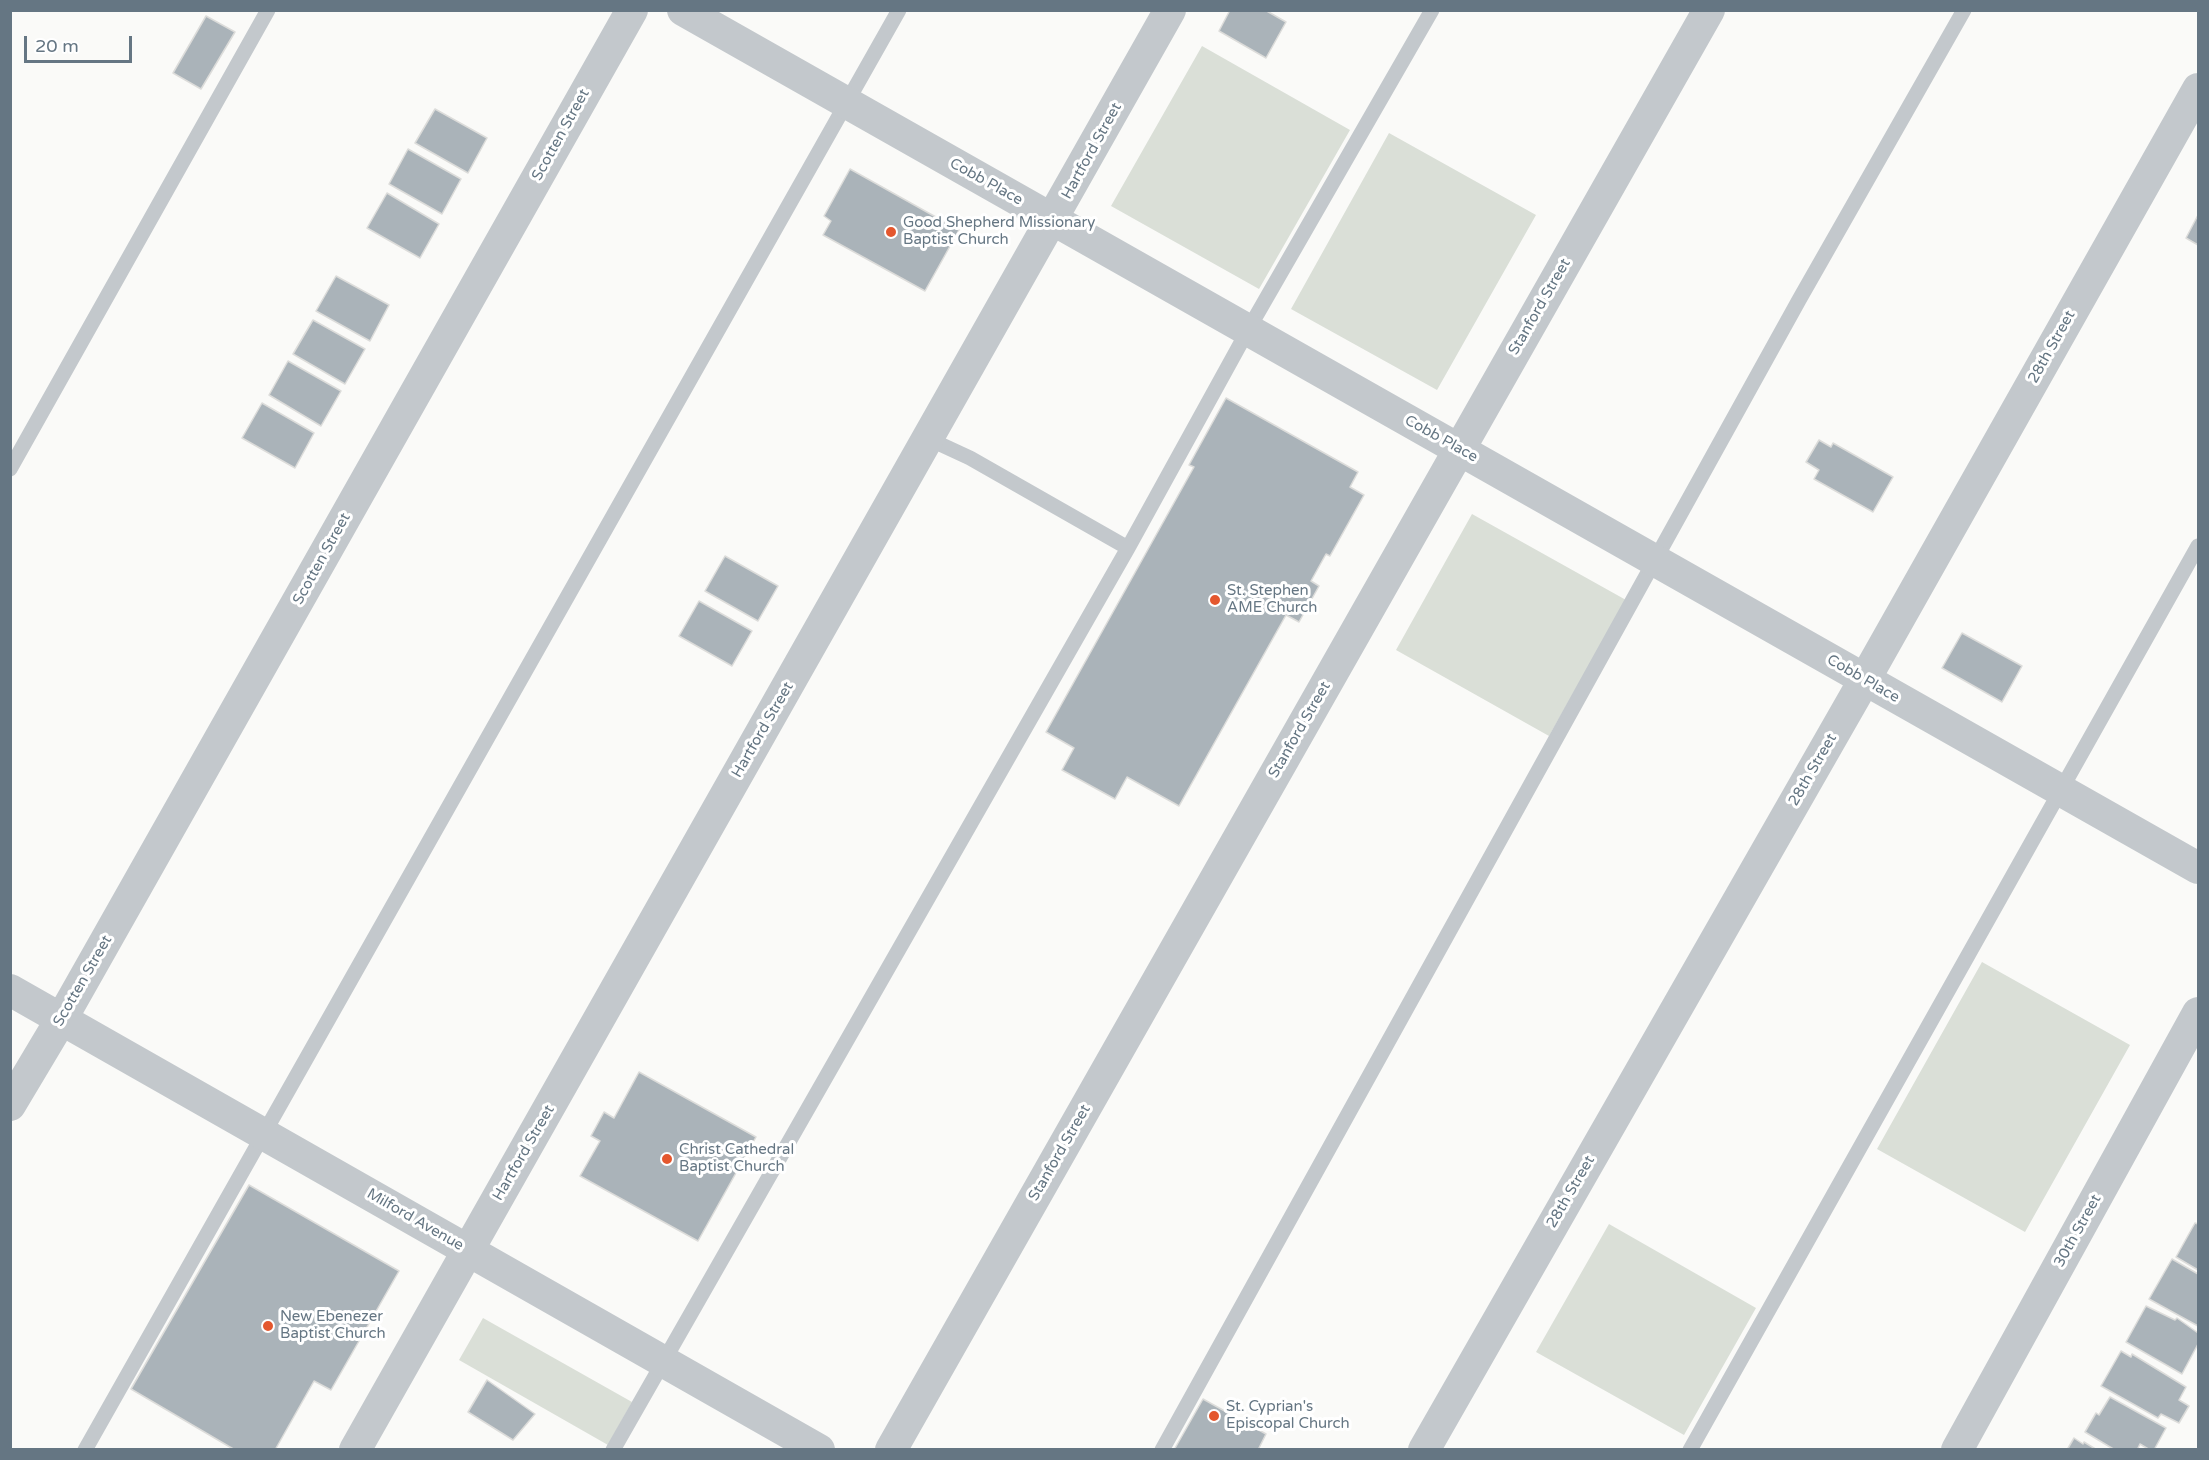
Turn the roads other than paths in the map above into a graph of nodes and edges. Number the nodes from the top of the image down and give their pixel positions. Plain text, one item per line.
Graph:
1 (268, 10) edge
2 (632, 10) edge
3 (683, 10) edge
4 (899, 10) edge
5 (1170, 10) edge
6 (1432, 10) edge
7 (1709, 10) edge
8 (1964, 10) edge
9 (2199, 89) edge
10 (847, 103) junction
11 (1053, 220) junction
12 (1248, 330) junction
13 (929, 438) junction
14 (1460, 449) junction
15 (10, 470) edge
16 (2199, 546) edge
17 (1128, 548) junction
18 (1655, 560) junction
19 (1865, 679) junction
20 (2062, 791) junction
21 (2199, 868) edge
22 (10, 990) edge
23 (2199, 1013) edge
24 (62, 1018) junction
25 (10, 1106) edge
26 (265, 1134) junction
27 (468, 1251) junction
28 (663, 1360) junction
29 (85, 1449) edge
30 (356, 1449) edge
31 (613, 1449) edge
32 (819, 1449) edge
33 (891, 1449) edge
34 (1162, 1449) edge
35 (1424, 1449) edge
36 (1690, 1449) edge
37 (1957, 1449) edge

1 - 15 lane
2 - 24 street, Scotten Street
3 - 10 street, Cobb Place
4 - 10 lane
5 - 11 street, Hartford Street
6 - 12 lane
7 - 14 street, Stanford Street
8 - 18 lane
9 - 19 street, 28th Street
10 - 11 street, Cobb Place
10 - 26 lane
11 - 12 street, Cobb Place
11 - 13 street, Hartford Street
12 - 14 street, Cobb Place
12 - 17 lane
13 - 17 lane
13 - 27 street, Hartford Street
14 - 18 street, Cobb Place
14 - 33 street, Stanford Street
16 - 20 lane
17 - 28 lane
18 - 19 street, Cobb Place
18 - 34 lane
19 - 20 street, Cobb Place
19 - 35 street, 28th Street
20 - 21 street, Cobb Place
20 - 36 lane
22 - 24 street, Milford Avenue
23 - 37 street, 30th Street
24 - 25 street, Scotten Street
24 - 26 street, Milford Avenue
26 - 27 street, Milford Avenue
26 - 29 lane
27 - 28 street, Milford Avenue
27 - 30 street, Hartford Street
28 - 31 lane
28 - 32 street, Milford Avenue

